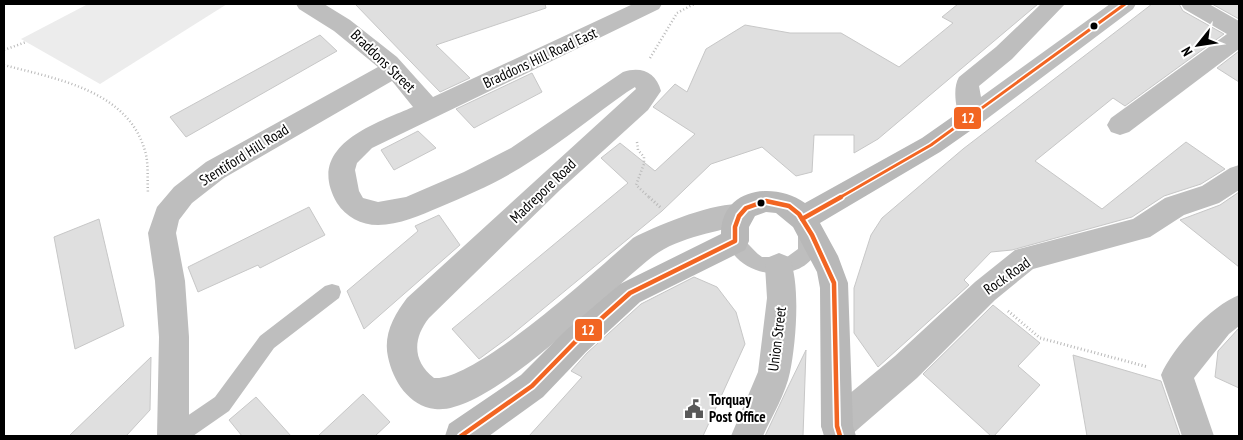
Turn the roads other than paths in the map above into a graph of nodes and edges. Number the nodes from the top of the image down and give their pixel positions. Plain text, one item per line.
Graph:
1 (307, 4) edge
2 (651, 4) edge
3 (1054, 4) edge
4 (1125, 4) edge
5 (1192, 4) edge
6 (1239, 31) edge
7 (1239, 38) edge
8 (393, 70) junction
9 (429, 110) junction
10 (971, 117) junction
11 (1120, 125) dead end
12 (1239, 176) edge
13 (805, 223) junction
14 (736, 233) junction
15 (779, 266) junction
16 (332, 292) dead end
17 (1239, 309) edge
18 (838, 431) edge
19 (174, 436) edge
20 (461, 436) edge
21 (747, 436) edge
22 (1198, 436) edge

1 - 8 street, Braddons Street
2 - 9 street, Braddons Hill Road East
3 - 10 street
4 - 10 street
5 - 6 street
7 - 11 street
8 - 9 street, Braddons Street
8 - 19 street, Stentiford Hill Road
9 - 14 street, Madrepore Road
10 - 13 street
12 - 18 street, Rock Road
13 - 14 street
13 - 15 lane
13 - 18 street
14 - 15 lane
14 - 20 street
15 - 21 street, Union Street
16 - 19 lane
17 - 22 street

